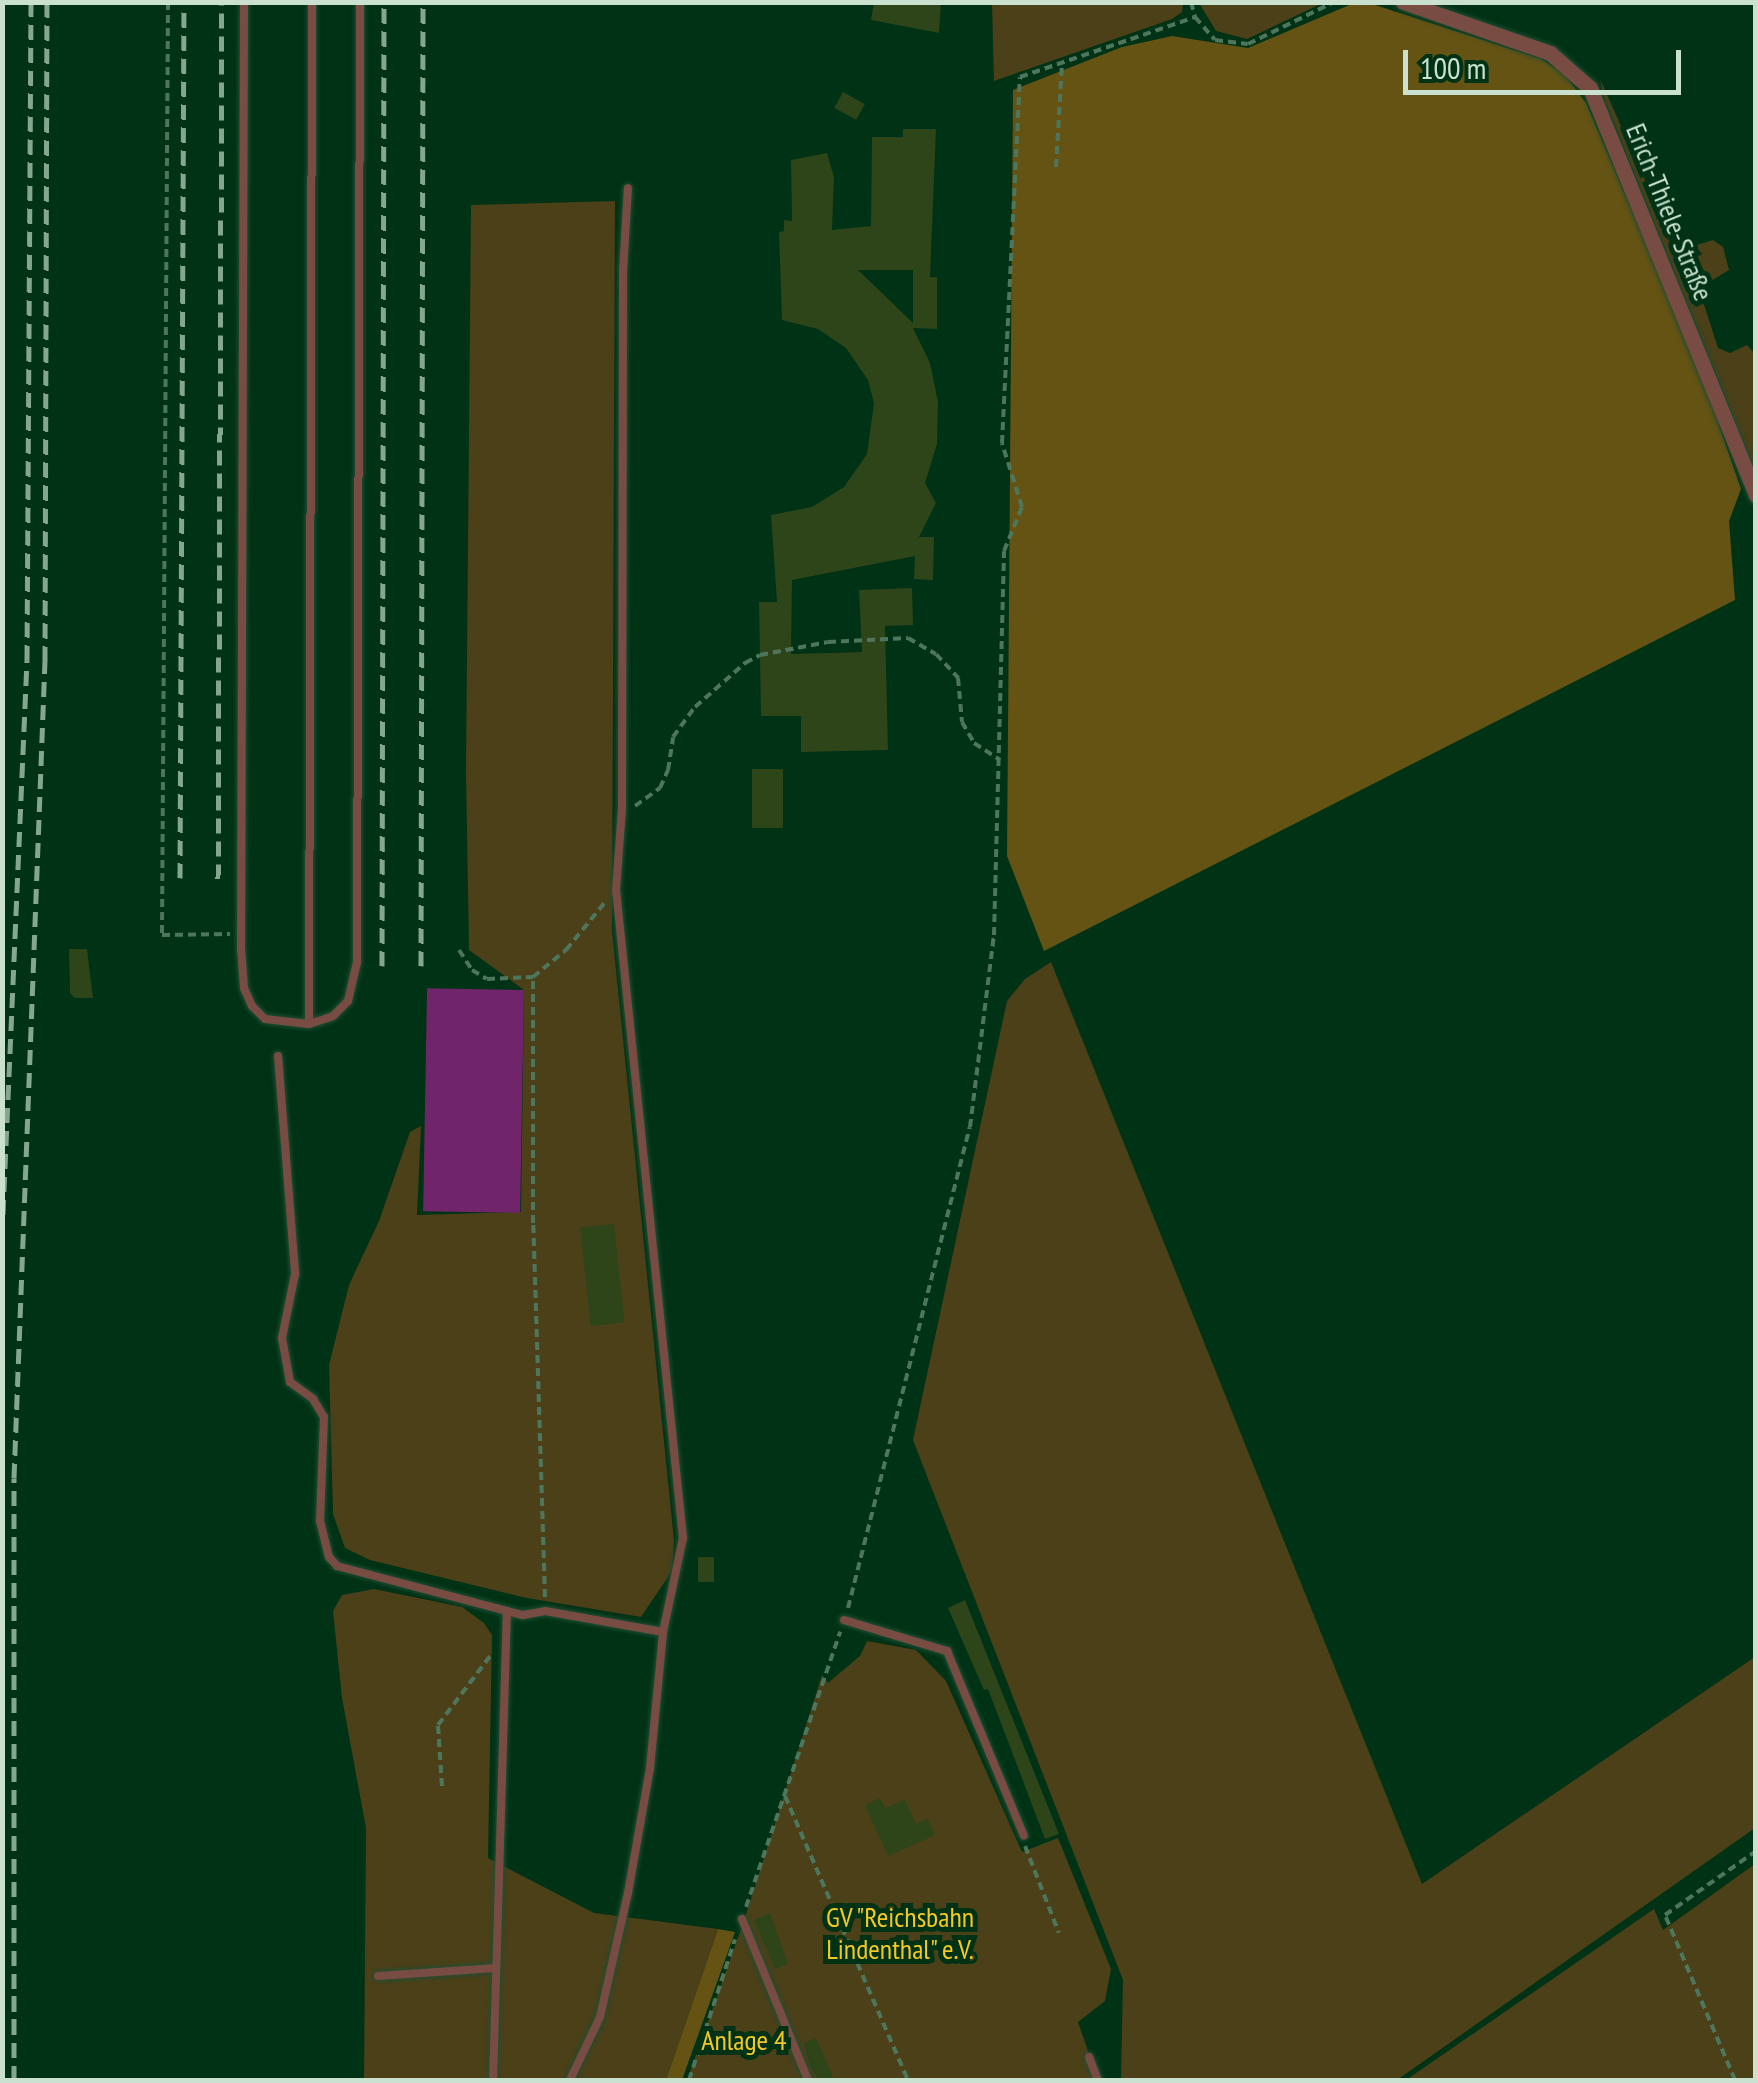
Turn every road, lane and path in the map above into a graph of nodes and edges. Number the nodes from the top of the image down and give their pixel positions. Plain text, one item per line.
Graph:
1 (168, 2) edge
2 (244, 2) edge
3 (312, 2) edge
4 (360, 2) edge
5 (1190, 2) edge
6 (1334, 2) edge
7 (1403, 2) edge
8 (1195, 17) junction
9 (1062, 62) junction
10 (1056, 167) dead end
11 (628, 188) dead end
12 (1756, 495) edge
13 (1000, 760) junction
14 (622, 808) junction
15 (616, 890) junction
16 (241, 934) junction
17 (459, 950) dead end
18 (533, 977) junction
19 (309, 1024) junction
20 (278, 1056) dead end
21 (545, 1610) junction
22 (507, 1611) junction
23 (844, 1620) junction
24 (663, 1632) junction
25 (506, 1635) junction
26 (442, 1786) dead end
27 (784, 1796) junction
28 (1024, 1836) joint
29 (1756, 1851) edge
30 (742, 1919) junction
31 (1060, 1933) dead end
32 (496, 1968) junction
33 (378, 1976) dead end
34 (1089, 2057) dead end
35 (493, 2080) edge
36 (570, 2080) edge
37 (690, 2080) edge
38 (808, 2080) edge
39 (908, 2080) edge
40 (1098, 2080) edge
41 (1735, 2080) edge

1 - 16 path
2 - 16 lane
3 - 19 lane
4 - 19 lane
5 - 8 path
6 - 8 path
7 - 12 street, Erich-Thiele-Straße
8 - 9 path
9 - 10 path
9 - 13 path
11 - 14 lane
13 - 14 path
13 - 23 path
14 - 15 lane
15 - 18 path
15 - 24 lane
16 - 19 lane
17 - 18 path
18 - 21 path
20 - 22 lane
21 - 22 lane
21 - 24 lane
22 - 25 lane
23 - 27 path
23 - 28 lane
24 - 36 lane
25 - 26 path
25 - 32 lane
27 - 30 path
27 - 39 path
28 - 31 path
29 - 41 path
30 - 37 path
30 - 38 lane
32 - 33 lane
32 - 35 lane
34 - 40 lane

